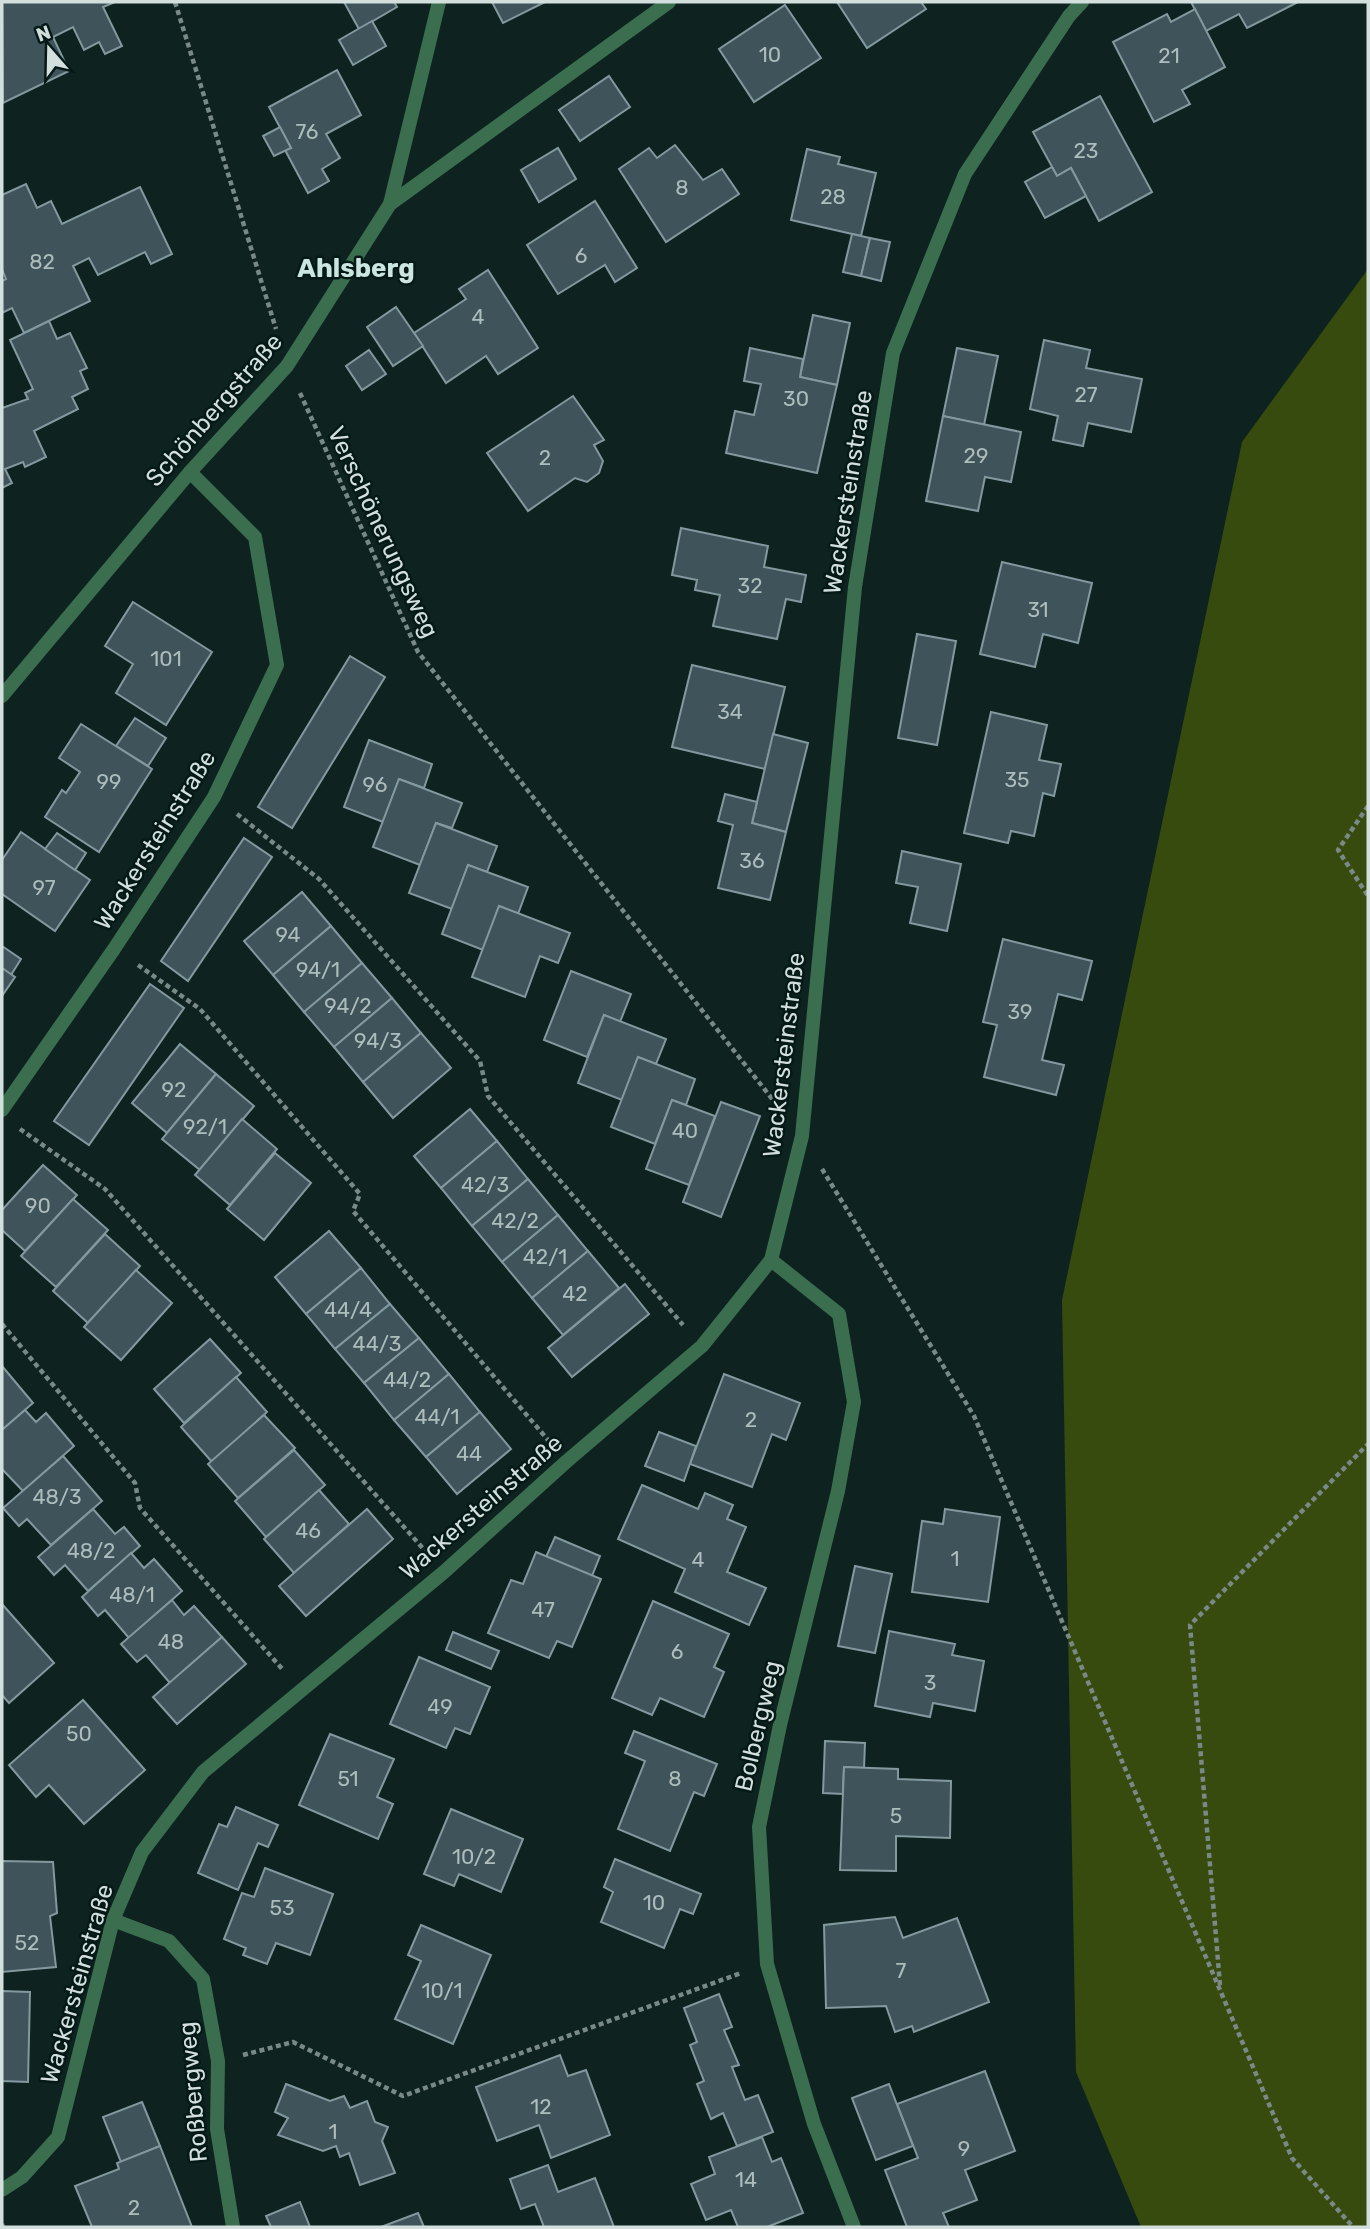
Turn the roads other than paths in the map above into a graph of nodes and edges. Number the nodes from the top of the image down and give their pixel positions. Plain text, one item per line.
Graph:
1 (439, 2) edge
2 (669, 2) edge
3 (1083, 2) edge
4 (390, 204) junction
5 (190, 472) junction
6 (2, 696) edge
7 (2, 1110) edge
8 (771, 1260) junction
9 (113, 1920) junction
10 (2, 2190) edge
11 (233, 2227) edge
12 (854, 2227) edge

1 - 4 street, Schönbergstraße
2 - 4 street
3 - 8 street, Wackersteinstraße
4 - 5 street, Schönbergstraße
5 - 6 street, Schönbergstraße
5 - 7 street, Wackersteinstraße
8 - 9 street, Wackersteinstraße
8 - 12 street, Bolbergweg
9 - 10 street, Wackersteinstraße
9 - 11 street, Roßbergweg

